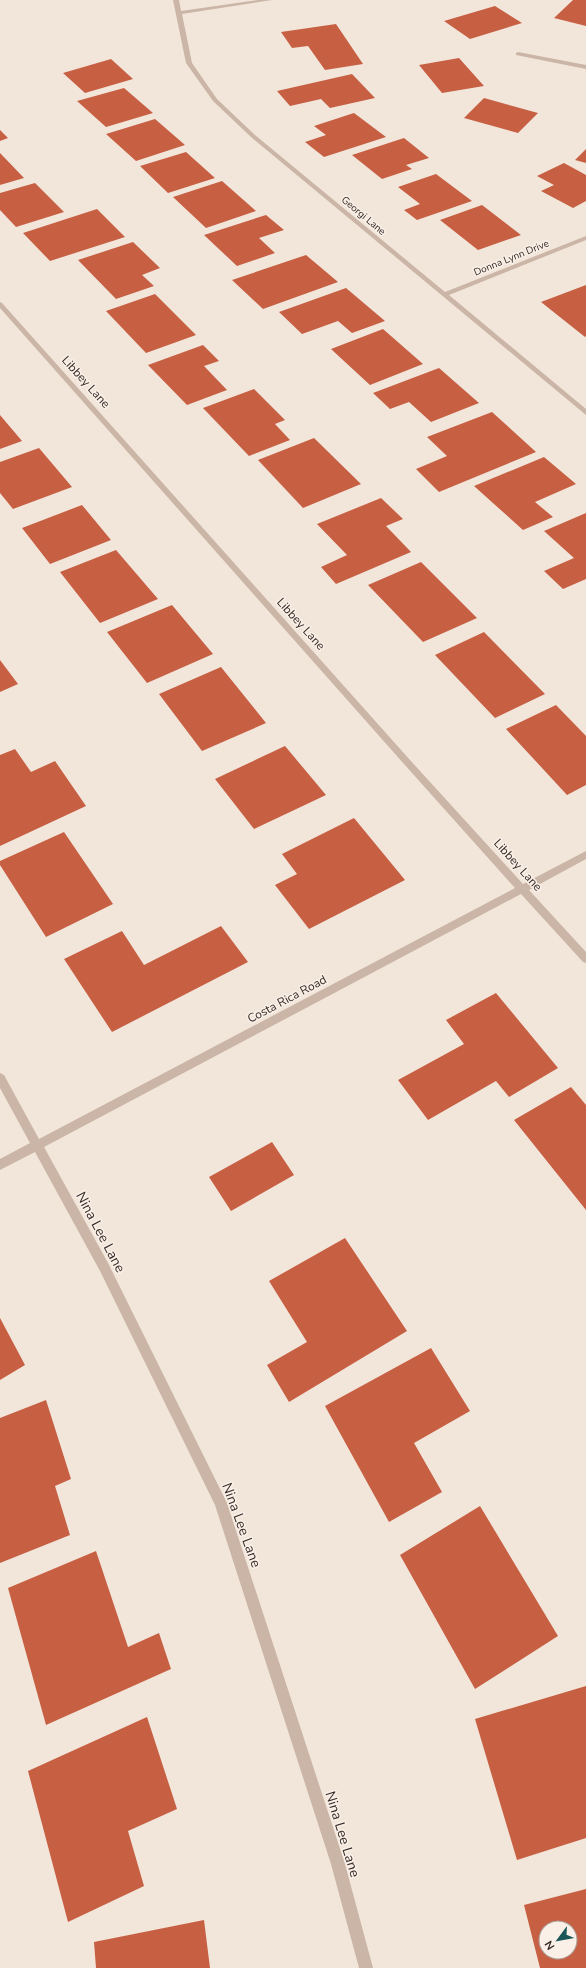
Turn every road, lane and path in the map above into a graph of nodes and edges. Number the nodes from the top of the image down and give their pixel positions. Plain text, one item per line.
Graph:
1 (176, 0) edge
2 (269, 0) edge
3 (178, 13) junction
4 (518, 54) dead end
5 (586, 67) edge
6 (586, 238) edge
7 (444, 295) junction
8 (0, 304) edge
9 (586, 413) edge
10 (586, 855) edge
11 (523, 889) junction
12 (586, 959) edge
13 (0, 1078) edge
14 (38, 1146) junction
15 (0, 1165) edge
16 (366, 1968) edge

1 - 3 street, Georgi Lane
2 - 3 street
3 - 7 street, Georgi Lane
4 - 5 street
6 - 7 street, Donna Lynn Drive
7 - 9 street, Georgi Lane
8 - 11 street, Libbey Lane
10 - 11 street, Costa Rica Road
11 - 12 street, Libbey Lane
11 - 14 street, Costa Rica Road
13 - 14 street, Nina Lee Lane
14 - 15 street, Costa Rica Road
14 - 16 street, Nina Lee Lane

